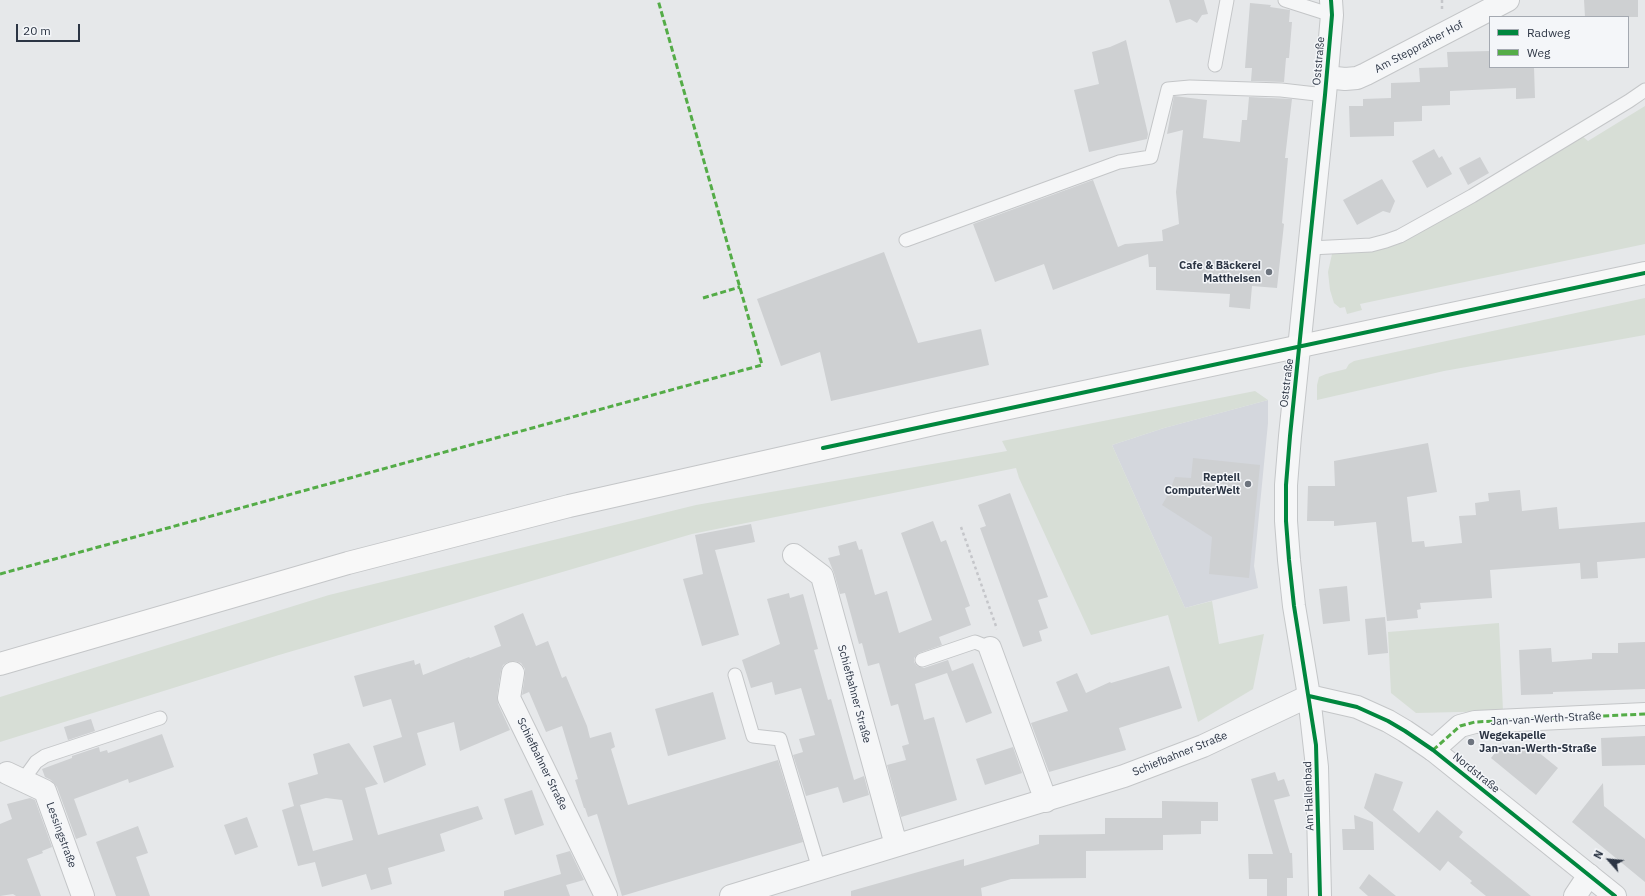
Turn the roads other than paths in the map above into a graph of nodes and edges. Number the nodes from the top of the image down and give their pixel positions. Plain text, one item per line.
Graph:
1 (1227, 0) edge
2 (1285, 0) edge
3 (1508, 0) edge
4 (1332, 8) edge
5 (1215, 65) dead end
6 (1326, 86) junction
7 (1645, 90) edge
8 (906, 240) dead end
9 (1310, 248) junction
10 (1645, 273) edge
11 (1300, 347) junction
12 (794, 555) dead end
13 (990, 648) joint
14 (922, 660) dead end
15 (0, 664) edge
16 (513, 673) dead end
17 (735, 675) dead end
18 (1309, 696) junction
19 (1645, 714) edge
20 (160, 718) dead end
21 (1433, 750) junction
22 (16, 776) joint
23 (1046, 801) junction
24 (896, 845) junction
25 (819, 869) junction
26 (1589, 875) junction
27 (83, 896) edge
28 (606, 896) edge
29 (731, 896) edge
30 (1320, 896) edge
31 (1575, 896) edge
32 (1615, 896) edge

1 - 5 lane
2 - 4 lane
3 - 6 street, Am Stepprather Hof
4 - 6 street, Oststraße
6 - 8 lane
6 - 9 street, Oststraße
7 - 9 lane
9 - 11 street, Oststraße
10 - 11 main road
11 - 15 main road
11 - 18 street, Oststraße
12 - 24 street, Schiefbahner Straße
13 - 14 lane
13 - 23 street
16 - 28 street, Schiefbahner Straße
17 - 25 lane
18 - 21 street, Nordstraße
18 - 23 street, Schiefbahner Straße
18 - 30 street, Am Hallenbad
19 - 21 street, Jan-van-Werth-Straße
20 - 22 lane
21 - 26 street, Nordstraße
22 - 27 street, Lessingstraße
23 - 24 street, Schiefbahner Straße
24 - 25 street, Schiefbahner Straße
25 - 29 street, Schiefbahner Straße
26 - 31 street
26 - 32 street, Nordstraße

